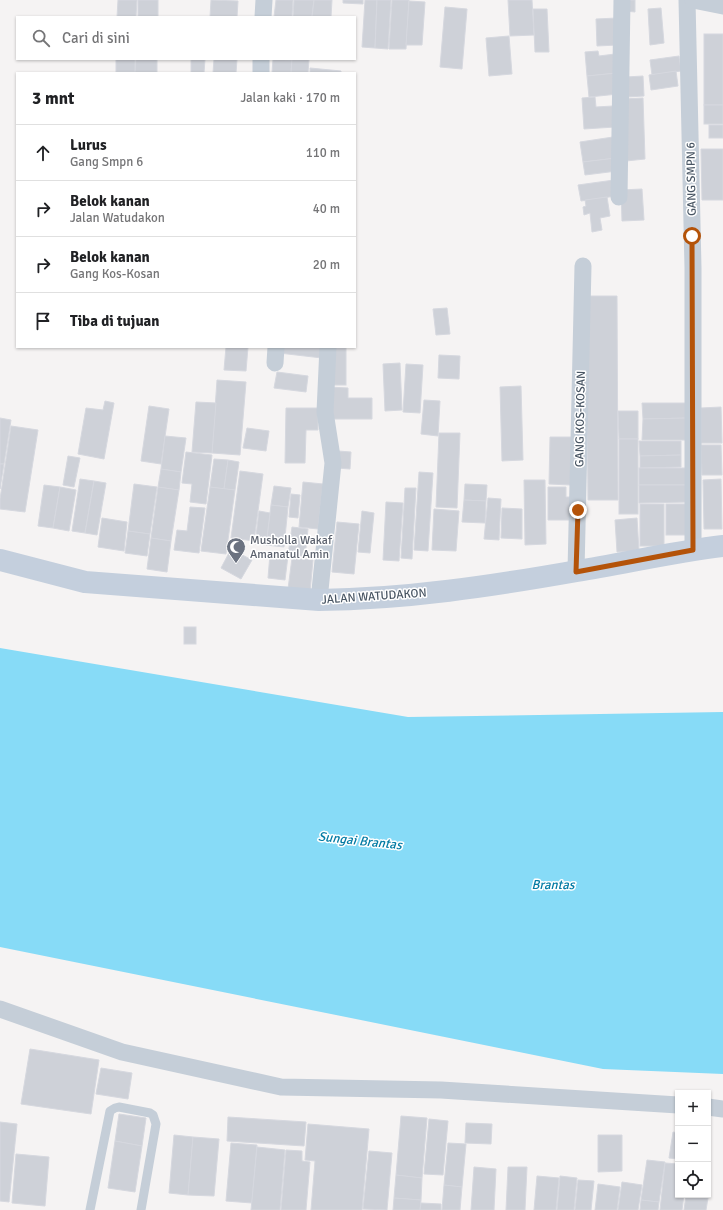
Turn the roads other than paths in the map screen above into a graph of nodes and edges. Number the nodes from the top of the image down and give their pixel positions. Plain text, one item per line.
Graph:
1 (264, 0) edge
2 (622, 0) edge
3 (687, 0) edge
4 (693, 0) edge
5 (723, 6) edge
6 (263, 16) edge
7 (261, 60) edge
8 (261, 72) edge
9 (619, 197) dead end
10 (583, 266) dead end
11 (328, 348) edge
12 (723, 546) edge
13 (693, 550) junction
14 (0, 560) edge
15 (576, 572) junction
16 (319, 600) junction
17 (0, 1010) edge
18 (675, 1105) edge
19 (711, 1107) edge
20 (723, 1109) edge
21 (90, 1210) edge
22 (141, 1210) edge

1 - 6 street
2 - 9 street
3 - 13 street, GANG SMPN 6
4 - 5 street
7 - 8 street
10 - 15 street, GANG KOS-KOSAN
11 - 16 street
12 - 13 main road, JALAN WATUDAKON
13 - 15 main road, JALAN WATUDAKON
14 - 16 main road, JALAN WATUDAKON
15 - 16 main road, JALAN WATUDAKON
17 - 18 street
19 - 20 street
21 - 22 lane

